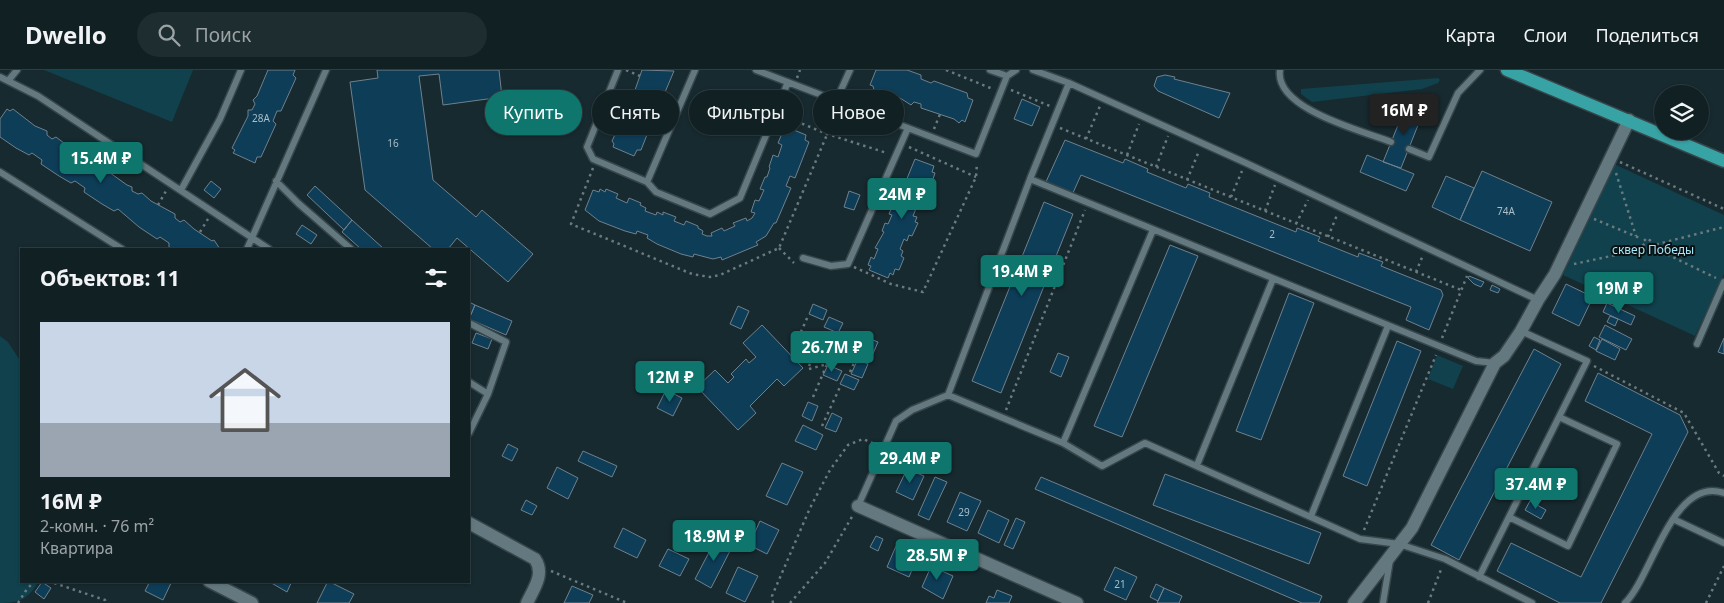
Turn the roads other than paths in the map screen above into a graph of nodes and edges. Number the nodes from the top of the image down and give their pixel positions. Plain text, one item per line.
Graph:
1 (17, 70) edge
2 (241, 70) edge
3 (326, 70) edge
4 (618, 70) edge
5 (694, 70) edge
6 (756, 70) edge
7 (850, 70) edge
8 (990, 70) edge
9 (1016, 70) edge
10 (1033, 70) edge
11 (1280, 70) edge
12 (1480, 70) edge
13 (1507, 70) edge
14 (1007, 76) junction
15 (0, 77) edge
16 (8, 81) junction
17 (788, 82) junction
18 (1069, 83) junction
19 (841, 90) edge
20 (813, 92) edge
21 (1629, 120) junction
22 (904, 126) edge
23 (908, 128) junction
24 (1391, 142) dead end
25 (1409, 149) dead end
26 (1724, 161) edge
27 (0, 172) edge
28 (1030, 179) junction
29 (276, 180) junction
30 (647, 182) junction
31 (181, 190) junction
32 (1153, 230) junction
33 (251, 237) junction
34 (120, 248) edge
35 (247, 248) edge
36 (268, 248) edge
37 (350, 248) edge
38 (803, 258) road end
39 (1273, 279) junction
40 (1724, 282) edge
41 (1538, 300) junction
42 (470, 324) edge
43 (1388, 326) junction
44 (1521, 331) junction
45 (1698, 344) dead end
46 (1495, 363) junction
47 (470, 383) edge
48 (488, 394) junction
49 (948, 395) junction
50 (1559, 417) junction
51 (470, 431) edge
52 (1063, 443) junction
53 (1198, 465) junction
54 (1724, 492) edge
55 (858, 506) joint
56 (1311, 516) junction
57 (1509, 517) junction
58 (1673, 519) junction
59 (470, 524) edge
60 (1724, 543) edge
61 (1395, 549) junction
62 (1479, 577) junction
63 (213, 583) edge
64 (252, 603) edge
65 (527, 603) edge
66 (1076, 603) edge
67 (1354, 603) edge
68 (1383, 603) edge
69 (1532, 603) edge
70 (1624, 603) edge

1 - 16 lane
2 - 31 lane
3 - 29 lane
4 - 30 lane
5 - 30 lane
6 - 17 lane
7 - 19 lane
8 - 14 lane
9 - 14 lane
10 - 18 lane
11 - 24 lane
12 - 25 lane
13 - 21 main road
14 - 23 lane
15 - 16 lane
16 - 31 lane
17 - 20 lane
17 - 30 lane
18 - 28 lane
18 - 41 lane
21 - 26 main road
21 - 41 street
22 - 23 lane
23 - 38 lane
27 - 34 lane
28 - 32 lane
28 - 49 lane
29 - 33 lane
29 - 37 lane
31 - 33 lane
32 - 39 lane
32 - 52 lane
33 - 35 lane
33 - 36 lane
39 - 43 lane
39 - 53 lane
40 - 45 lane
41 - 44 street
42 - 48 lane
43 - 46 lane
43 - 56 lane
44 - 46 street
44 - 50 lane
46 - 61 street
47 - 48 lane
48 - 51 lane
49 - 52 lane
49 - 55 lane
50 - 57 lane
50 - 57 lane
52 - 53 lane
53 - 56 lane
54 - 58 lane
55 - 66 street
56 - 61 lane
57 - 62 lane
58 - 60 lane
58 - 70 lane
59 - 65 street
61 - 62 lane
61 - 67 street
61 - 68 lane
62 - 69 lane
63 - 64 street

